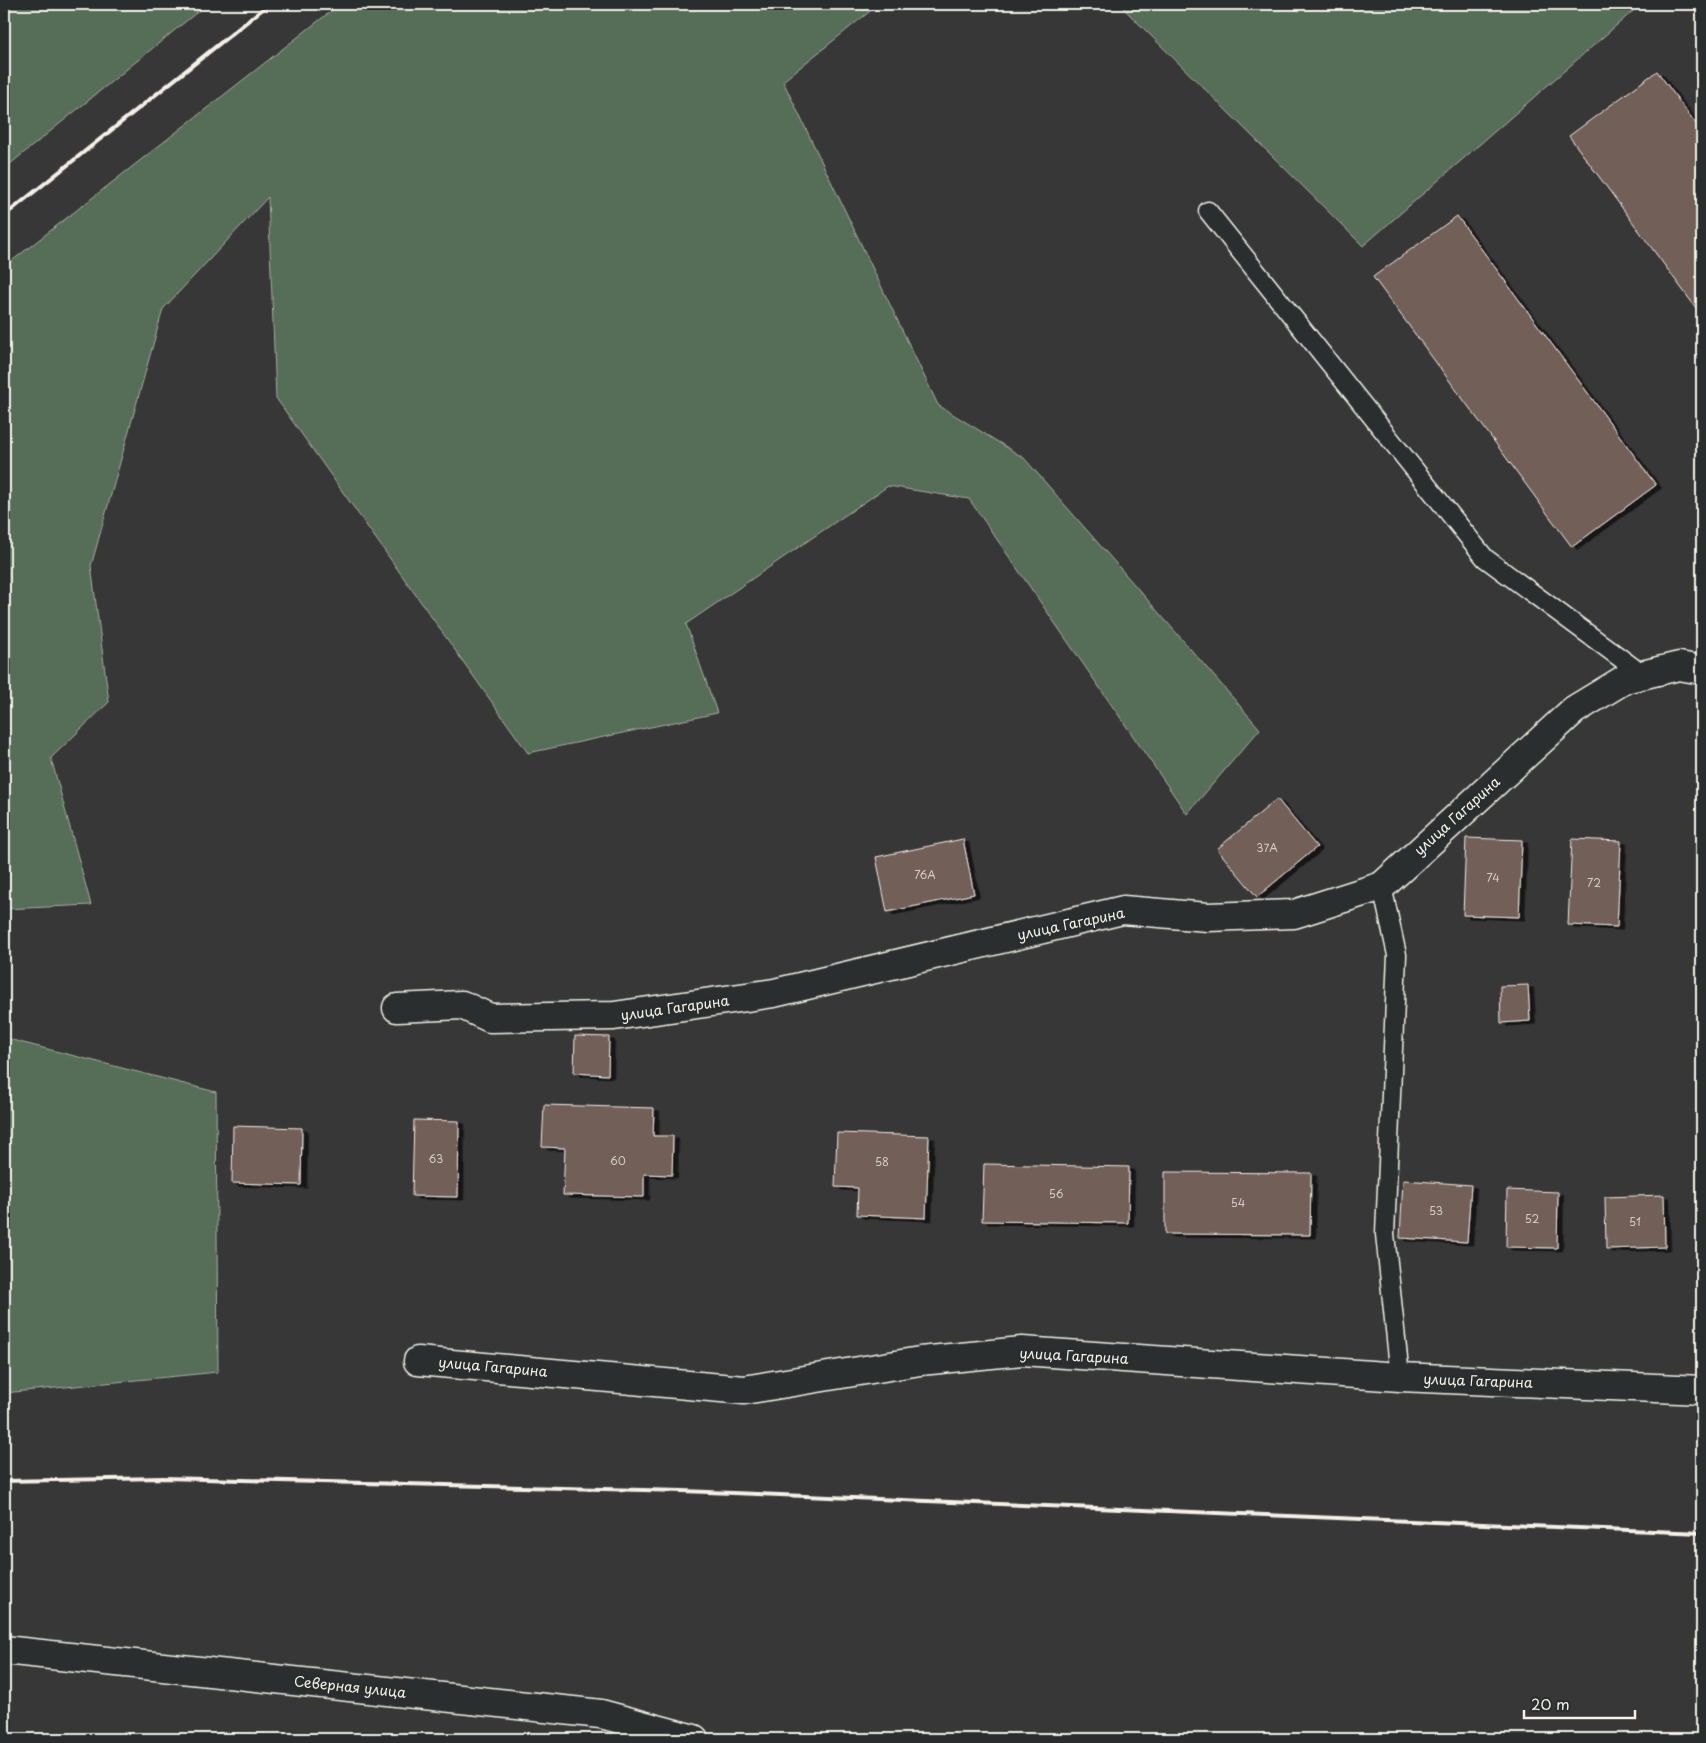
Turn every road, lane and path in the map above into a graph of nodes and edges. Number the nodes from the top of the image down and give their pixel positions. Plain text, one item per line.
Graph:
1 (1208, 211) dead end
2 (1702, 670) edge
3 (1642, 674) junction
4 (1382, 886) junction
5 (397, 1008) dead end
6 (418, 1361) dead end
7 (1400, 1377) junction
8 (1702, 1390) edge
9 (4, 1650) edge
10 (694, 1739) edge

1 - 3 lane
2 - 3 street, улица Гагарина
3 - 4 street, улица Гагарина
4 - 5 street, улица Гагарина
4 - 7 lane
6 - 7 street, улица Гагарина
7 - 8 street, улица Гагарина
9 - 10 street, Северная улица

